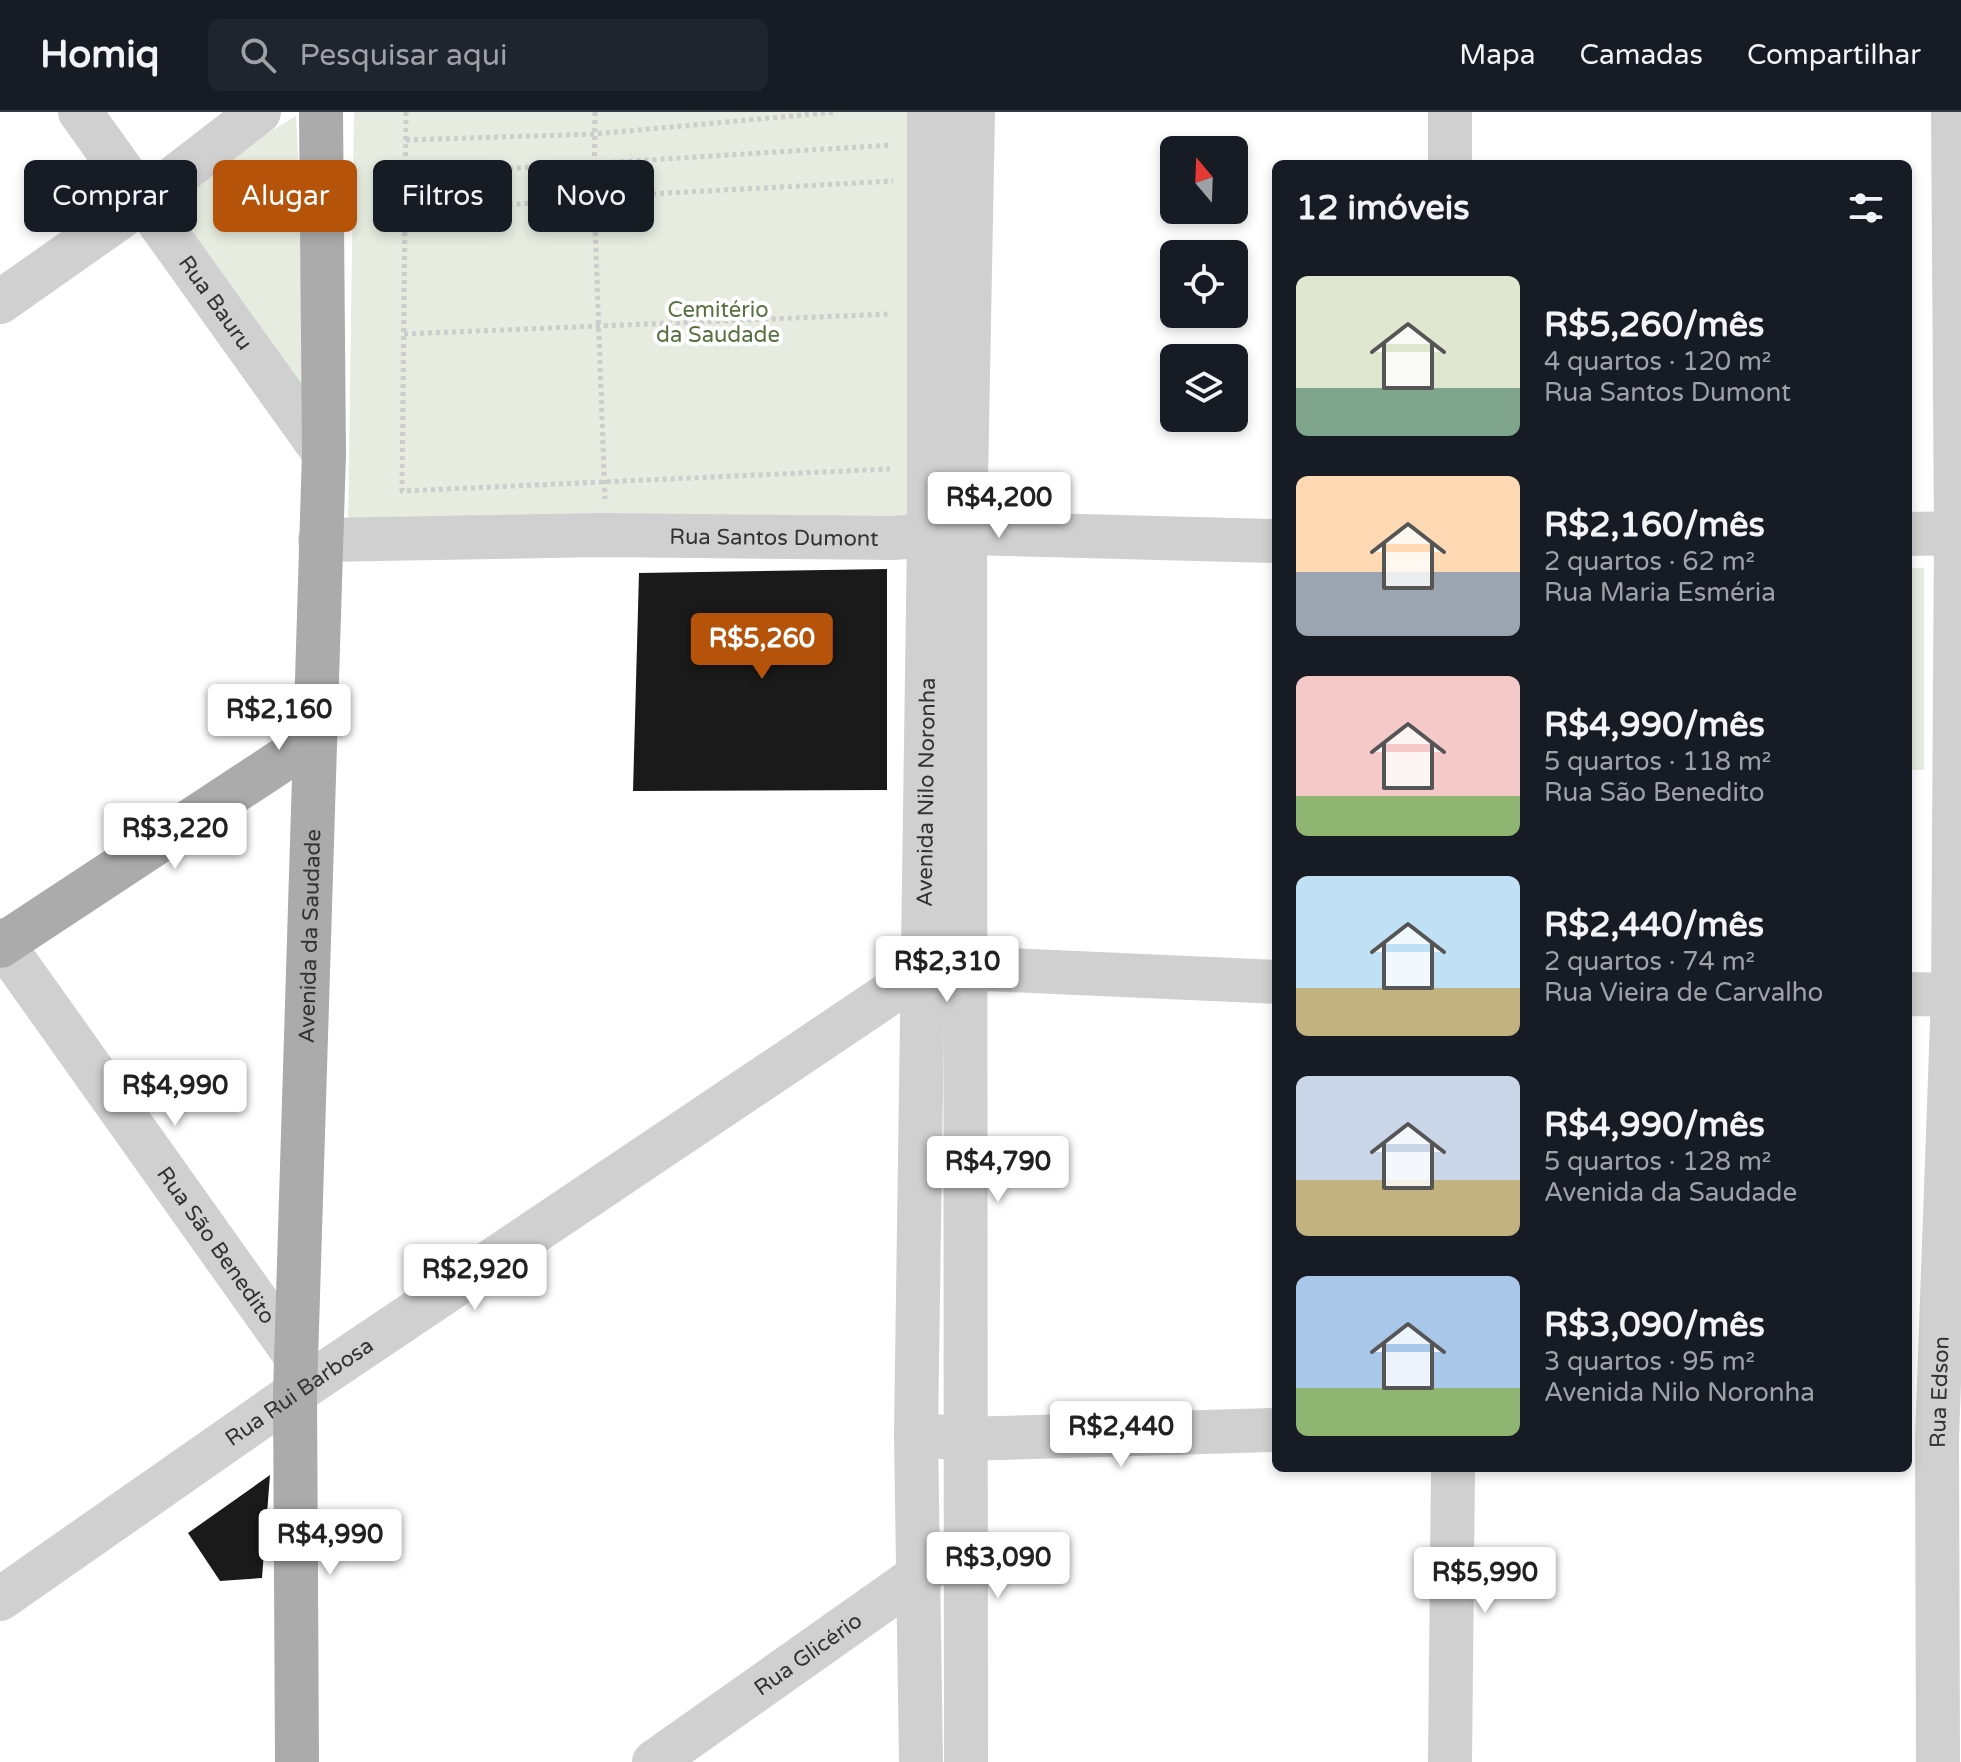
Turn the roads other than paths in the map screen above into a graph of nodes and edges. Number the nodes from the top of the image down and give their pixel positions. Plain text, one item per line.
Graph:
1 (80, 112) edge
2 (259, 112) edge
3 (321, 112) edge
4 (929, 112) edge
5 (973, 112) edge
6 (1450, 112) edge
7 (1953, 112) edge
8 (115, 160) edge
9 (197, 160) edge
10 (1450, 160) edge
11 (100, 232) edge
12 (168, 232) edge
13 (0, 302) edge
14 (324, 453) junction
15 (1958, 533) edge
16 (947, 534) junction
17 (1912, 534) edge
18 (320, 540) junction
19 (1272, 541) edge
20 (313, 740) junction
21 (1, 943) edge
22 (965, 968) junction
23 (920, 973) junction
24 (1272, 982) edge
25 (1912, 994) edge
26 (1957, 995) edge
27 (295, 1374) junction
28 (1272, 1430) edge
29 (916, 1434) junction
30 (1935, 1437) edge
31 (963, 1439) junction
32 (1453, 1472) edge
33 (964, 1548) junction
34 (916, 1574) junction
35 (0, 1599) edge
36 (297, 1762) edge
37 (654, 1762) edge
38 (921, 1762) edge
39 (966, 1762) edge
40 (1450, 1762) edge
41 (1938, 1762) edge

1 - 8 street, Rua Bauru
2 - 9 street
3 - 14 main road, Avenida da Saudade
4 - 16 street, Avenida Nilo Noronha
5 - 16 street, Avenida Nilo Noronha
6 - 10 street
7 - 15 street, Rua Edson
11 - 13 street
12 - 14 street, Rua Bauru
14 - 18 main road, Avenida da Saudade
15 - 17 street
15 - 26 street, Rua Edson
16 - 18 street, Rua Santos Dumont
16 - 19 street, Rua Santos Dumont
16 - 22 street, Avenida Nilo Noronha
16 - 23 street, Avenida Nilo Noronha
18 - 20 main road, Avenida da Saudade
20 - 21 main road
20 - 27 main road, Avenida da Saudade
21 - 27 street, Rua São Benedito
22 - 23 street
22 - 24 street
22 - 31 street, Avenida Nilo Noronha
23 - 27 street, Rua Rui Barbosa
23 - 29 street, Avenida Nilo Noronha
25 - 26 street
26 - 30 street, Rua Edson
27 - 35 street, Rua Rui Barbosa
27 - 36 main road, Avenida da Saudade
28 - 31 street
29 - 31 street
29 - 34 street, Avenida Nilo Noronha
30 - 41 street, Rua Edson
31 - 33 street, Avenida Nilo Noronha
32 - 40 street
33 - 34 street, Rua Glicério
33 - 39 street, Avenida Nilo Noronha
34 - 37 street, Rua Glicério
34 - 38 street, Avenida Nilo Noronha

